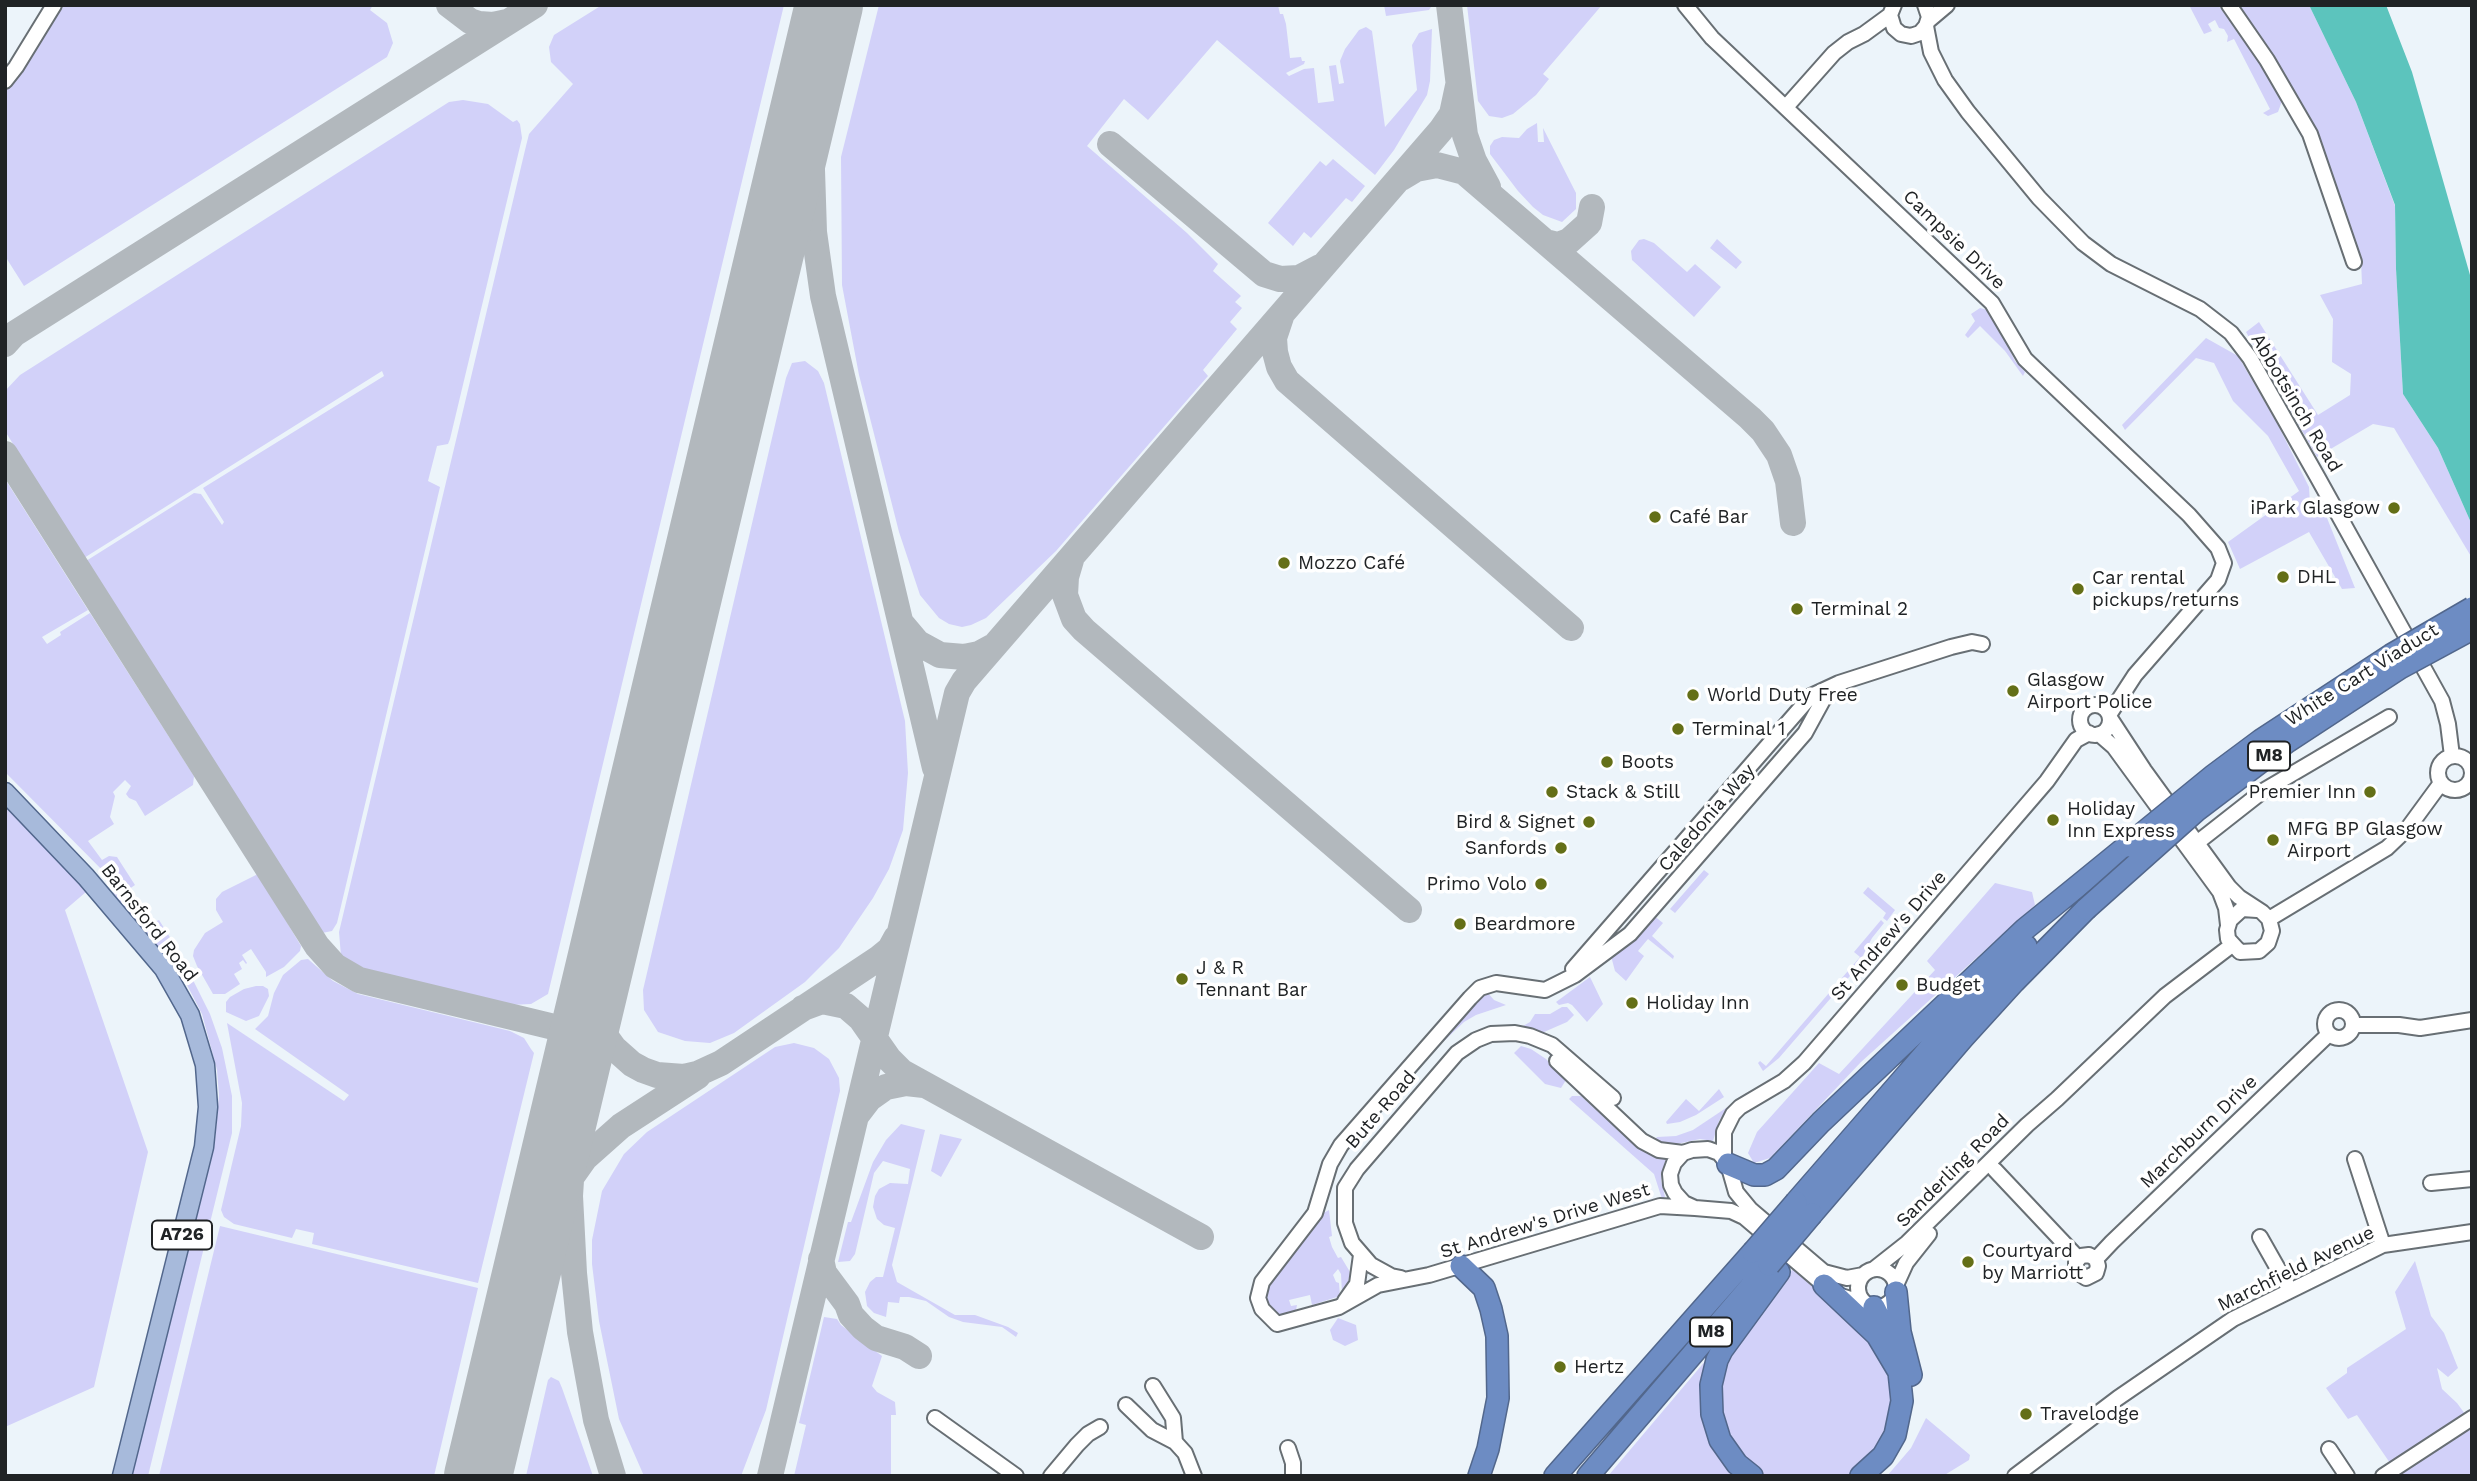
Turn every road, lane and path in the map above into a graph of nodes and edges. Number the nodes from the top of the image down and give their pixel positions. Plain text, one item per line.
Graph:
1 (54, 5) edge
2 (1685, 5) edge
3 (1925, 5) edge
4 (1947, 5) edge
5 (2229, 5) edge
6 (1892, 8) edge
7 (1927, 24) junction
8 (1904, 33) junction
9 (1864, 34) junction
10 (1931, 52) junction
11 (5, 81) edge
12 (1786, 107) junction
13 (2354, 262) dead end
14 (2472, 608) edge
15 (2472, 629) edge
16 (1982, 644) dead end
17 (2136, 675) junction
18 (1839, 683) junction
19 (2091, 706) junction
20 (2110, 717) junction
21 (2389, 717) dead end
22 (2094, 734) junction
23 (2452, 756) junction
24 (2441, 783) junction
25 (2470, 783) edge
26 (5, 792) edge
27 (2198, 842) junction
28 (2263, 914) junction
29 (2228, 925) junction
30 (2035, 938) junction
31 (2232, 945) junction
32 (1553, 986) junction
33 (2472, 1020) edge
34 (2353, 1025) junction
35 (2329, 1034) junction
36 (1464, 1052) junction
37 (1614, 1098) dead end
38 (2057, 1099) junction
39 (1683, 1153) junction
40 (2355, 1159) dead end
41 (1726, 1160) junction
42 (1995, 1170) junction
43 (2472, 1179) edge
44 (2431, 1183) dead end
45 (1695, 1208) junction
46 (1809, 1212) junction
47 (2472, 1233) edge
48 (2260, 1237) dead end
49 (2383, 1245) junction
50 (1361, 1255) junction
51 (2078, 1258) junction
52 (2096, 1259) junction
53 (1767, 1263) junction
54 (1461, 1266) junction
55 (1868, 1272) junction
56 (1406, 1278) junction
57 (1824, 1285) junction
58 (1896, 1289) junction
59 (2290, 1290) junction
60 (1870, 1306) junction
61 (1339, 1307) junction
62 (1277, 1324) joint
63 (1899, 1372) junction
64 (1637, 1384) junction
65 (1153, 1386) dead end
66 (1126, 1405) dead end
67 (935, 1418) dead end
68 (2471, 1418) edge
69 (1100, 1427) dead end
70 (1175, 1442) junction
71 (1288, 1448) dead end
72 (2329, 1449) dead end
73 (122, 1476) edge
74 (1016, 1476) edge
75 (1051, 1476) edge
76 (1194, 1476) edge
77 (1293, 1476) edge
78 (1479, 1476) edge
79 (1555, 1476) edge
80 (1562, 1476) edge
81 (1588, 1476) edge
82 (1752, 1476) edge
83 (1861, 1476) edge
84 (1880, 1476) edge
85 (2015, 1476) edge
86 (2347, 1476) edge
87 (2384, 1476) edge

1 - 11 street
2 - 12 street, Campsie Drive
3 - 7 street, Abbotsinch Road
4 - 7 street
5 - 13 street
6 - 8 street
6 - 9 street
7 - 8 street
7 - 10 street, Abbotsinch Road
8 - 9 street
8 - 10 street, Abbotsinch Road
9 - 12 street
10 - 23 street, Abbotsinch Road
12 - 17 street, Campsie Drive
14 - 30 highway, White Cart Viaduct / M8, bridge
15 - 30 highway, White Cart Viaduct / M8, bridge
16 - 18 street
17 - 19 street, Campsie Drive
17 - 20 street, Campsie Drive
18 - 32 street, Caledonia Way
18 - 32 street, Caledonia Way
19 - 20 street
19 - 22 street
20 - 22 street
20 - 27 street
21 - 27 street
22 - 29 street
22 - 41 street, St Andrew's Drive
23 - 24 street
23 - 25 street
24 - 25 street
24 - 28 street
26 - 73 main road, Barnsford Road / A726
27 - 28 street
28 - 29 street
28 - 31 street
29 - 31 street
30 - 41 highway
30 - 46 highway, M8
30 - 46 highway, M8
31 - 38 street, Sanderling Road
32 - 62 street, Caledonia Way
33 - 34 street, Marchburn Drive
34 - 35 street, Marchburn Drive
34 - 35 street, Marchburn Drive
35 - 52 street, Marchburn Drive
36 - 37 street
36 - 39 street
36 - 50 street, Bute Road
38 - 42 street, Sanderling Road
38 - 55 street, Sanderling Road
39 - 41 street
39 - 45 street
40 - 49 street
41 - 55 street
42 - 51 street, Marchburn Drive
42 - 58 street, Sanderling Road
43 - 44 street
45 - 54 street, St Andrew's Drive West
45 - 57 street, St Andrew's Drive West
46 - 53 highway, M8, bridge
46 - 53 highway
47 - 49 street, Marchfield Avenue
48 - 59 street
49 - 59 street, Marchfield Avenue
50 - 56 street
50 - 61 street
51 - 52 street
51 - 52 street, Marchburn Drive
53 - 64 highway, M8
53 - 81 highway, M8
53 - 82 highway
54 - 56 street, St Andrew's Drive West
54 - 78 highway
55 - 58 street
55 - 60 street
56 - 61 street, St Andrew's Drive West
57 - 60 street, St Andrew's Drive West
57 - 63 highway
58 - 60 street
58 - 84 highway
59 - 85 street, Marchfield Avenue
60 - 63 highway
61 - 62 street, St Andrew's Drive West
63 - 83 highway
64 - 79 highway, M8
64 - 80 highway, M8
65 - 70 street
66 - 70 street
67 - 74 street
68 - 87 street
69 - 75 street
70 - 76 street
71 - 77 street
72 - 86 street

